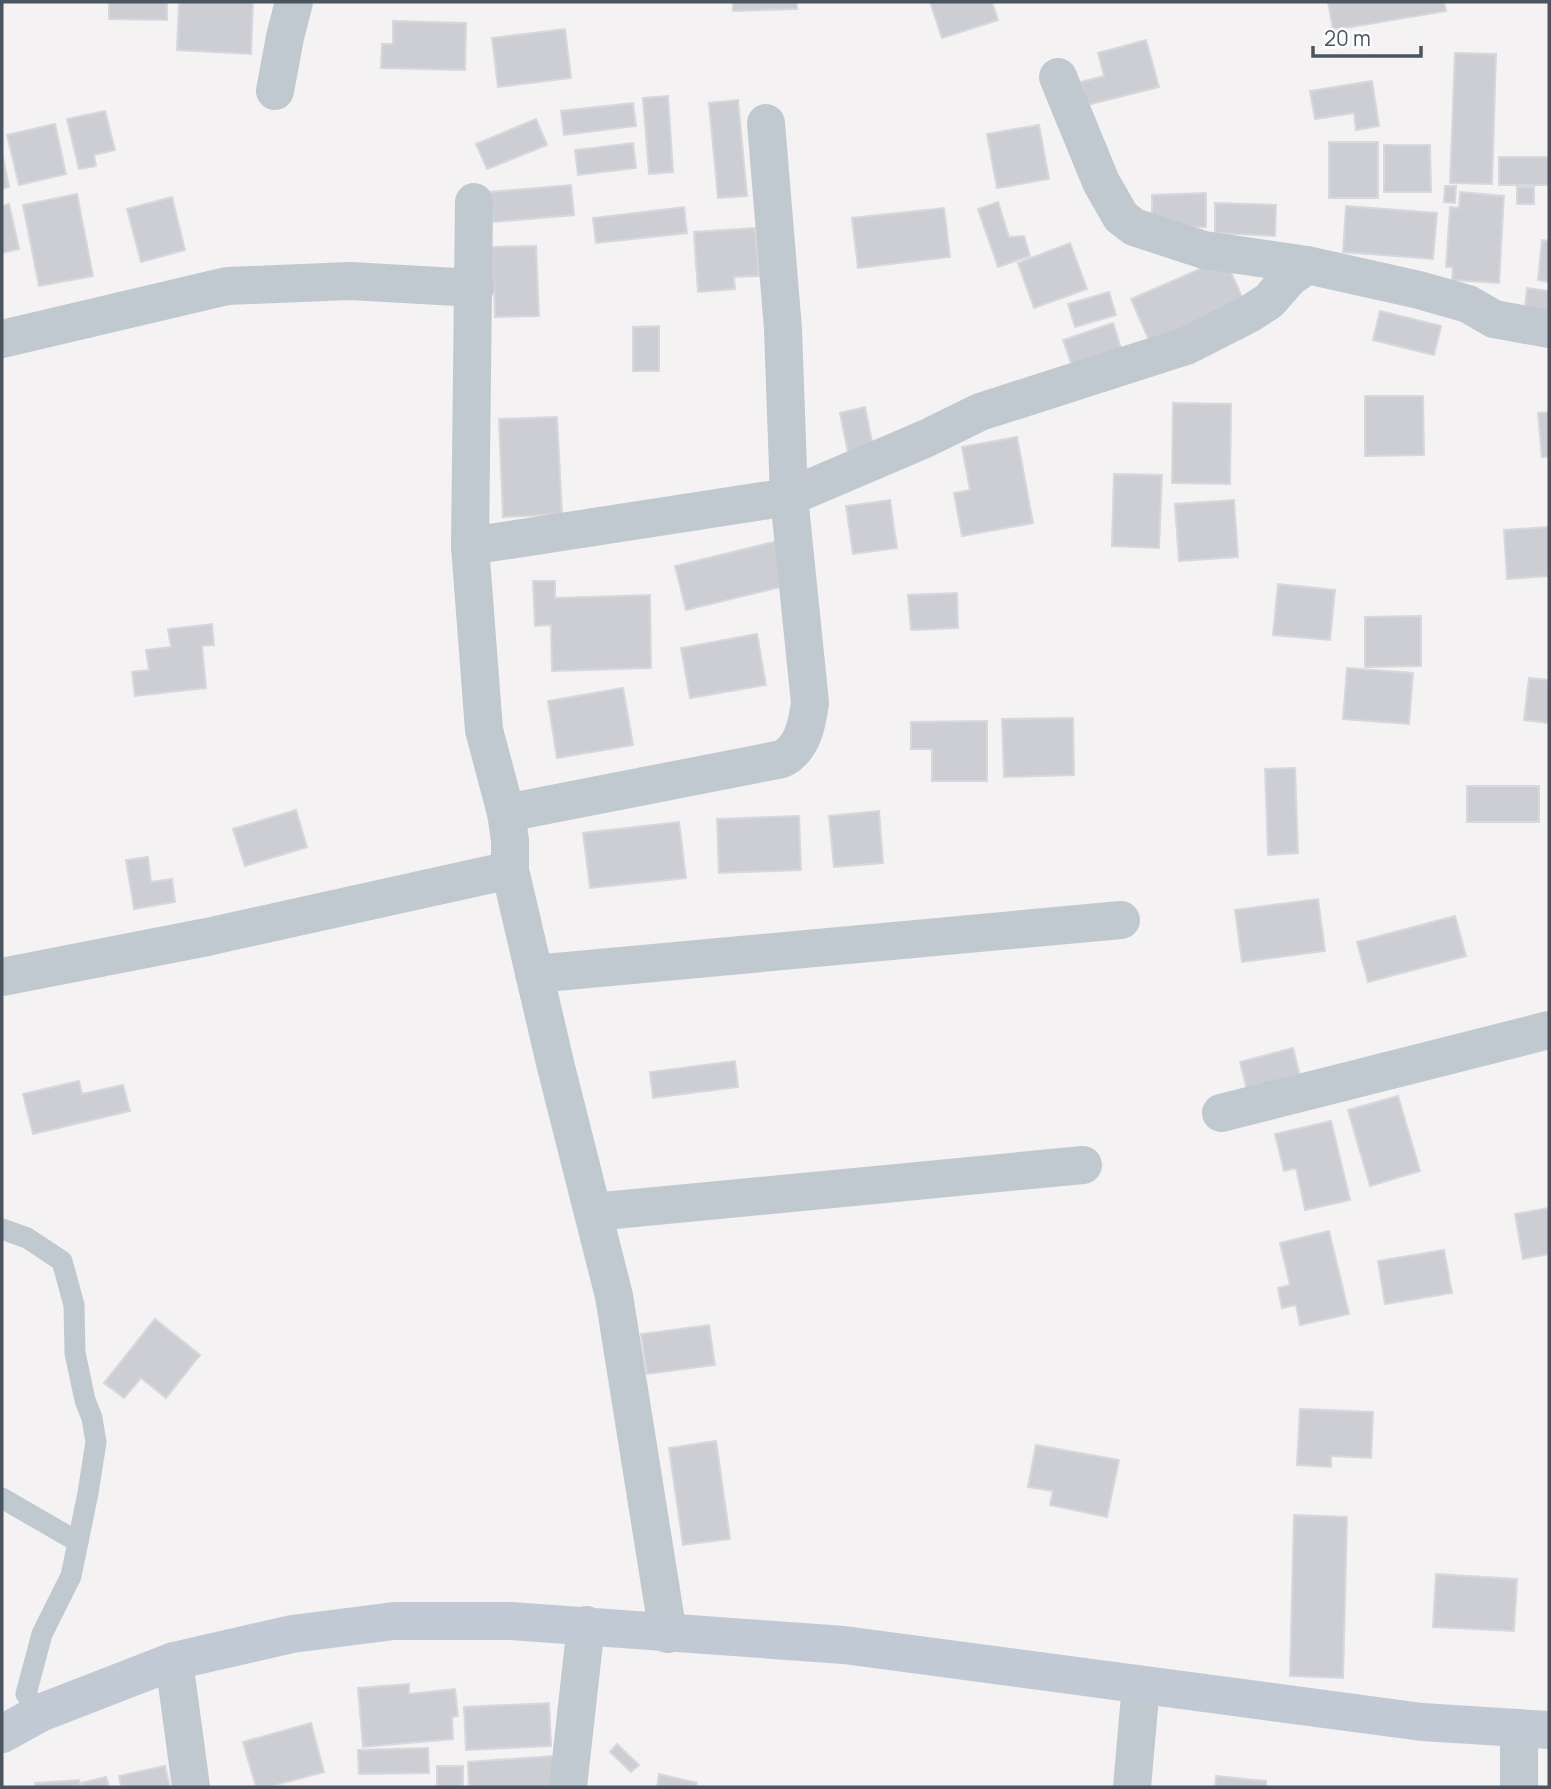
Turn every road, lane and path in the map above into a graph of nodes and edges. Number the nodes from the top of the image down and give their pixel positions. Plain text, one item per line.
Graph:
1 (294, 2) edge
2 (1058, 77) dead end
3 (275, 91) dead end
4 (766, 123) dead end
5 (474, 202) dead end
6 (1307, 265) junction
7 (475, 288) junction
8 (1549, 329) edge
9 (2, 339) edge
10 (789, 498) junction
11 (470, 546) junction
12 (506, 813) junction
13 (510, 870) junction
14 (1121, 920) dead end
15 (534, 974) junction
16 (2, 977) edge
17 (1549, 1030) edge
18 (1221, 1114) dead end
19 (1083, 1166) dead end
20 (593, 1212) junction
21 (2, 1229) edge
22 (2, 1498) edge
23 (78, 1542) junction
24 (586, 1625) junction
25 (668, 1634) junction
26 (174, 1661) junction
27 (1140, 1685) junction
28 (40, 1713) junction
29 (1534, 1729) edge
30 (2, 1734) edge
31 (191, 1787) edge
32 (568, 1787) edge
33 (1132, 1787) edge
34 (1519, 1787) edge

1 - 3 street
2 - 6 street
4 - 10 street
5 - 7 street
6 - 8 street
6 - 10 street
7 - 9 street
7 - 11 street
10 - 11 street
10 - 12 street
11 - 12 street
12 - 13 street
13 - 15 street
13 - 16 street
14 - 15 street
15 - 20 street
17 - 18 street
19 - 20 street
20 - 25 street
21 - 23 lane
22 - 23 lane
23 - 28 lane
24 - 25 street
24 - 26 street
24 - 32 street
25 - 27 street
26 - 28 street
26 - 31 street
27 - 29 street
27 - 33 street
28 - 30 street
29 - 34 street

